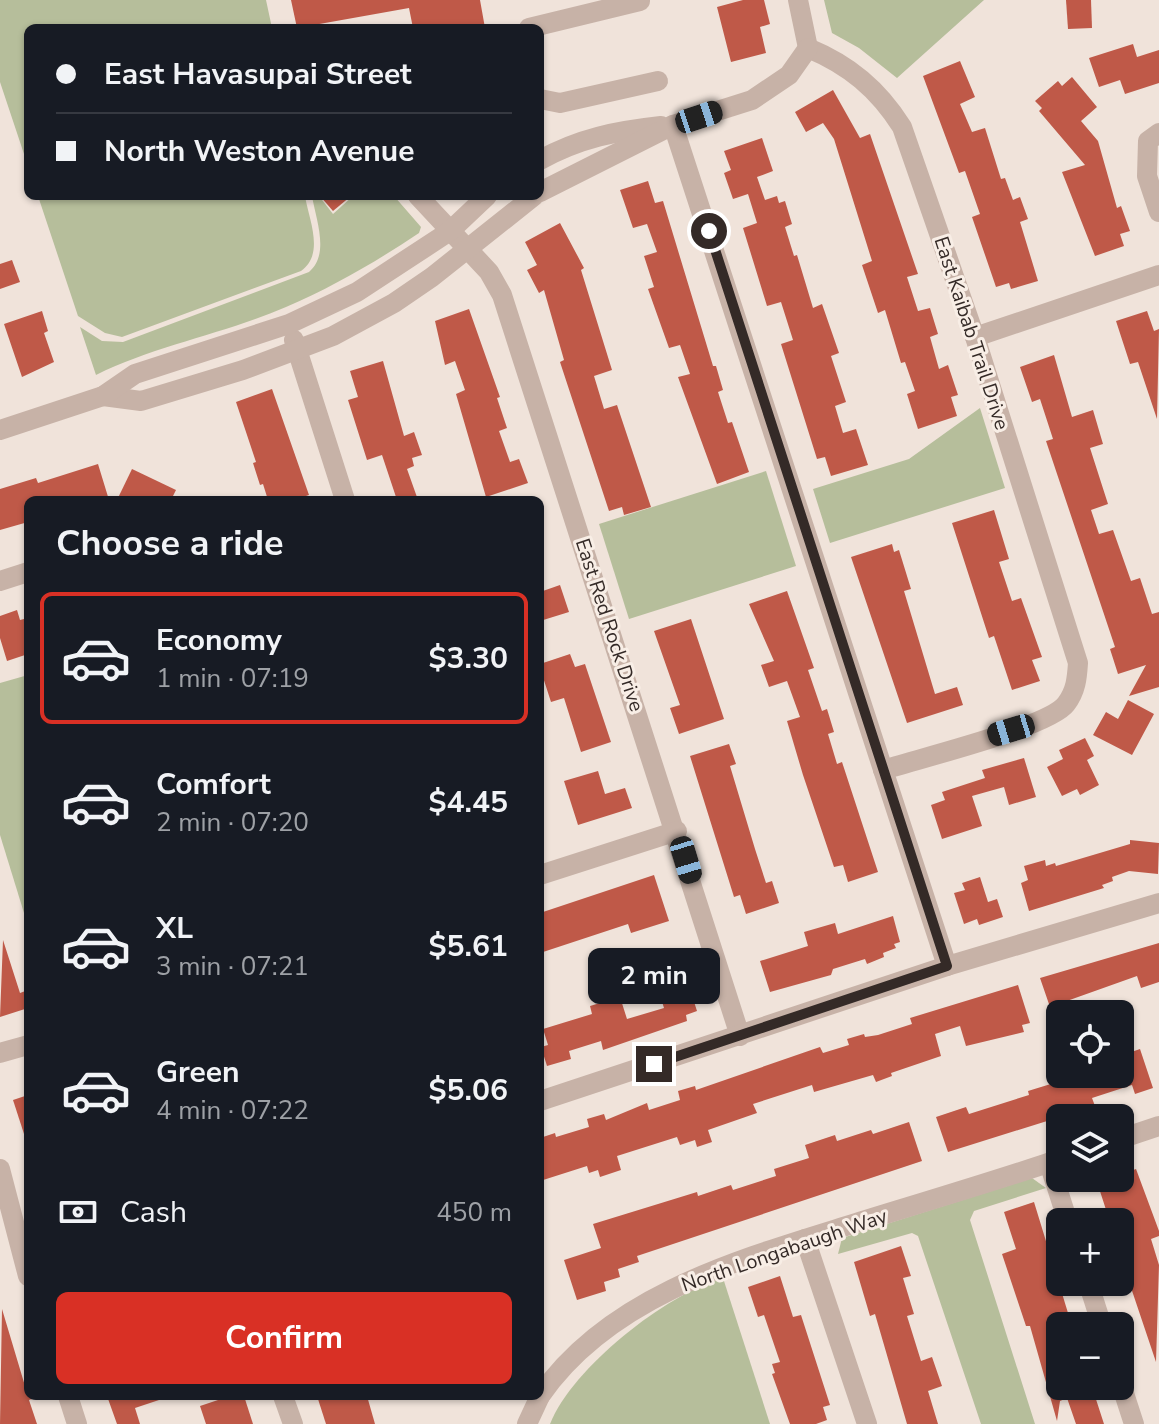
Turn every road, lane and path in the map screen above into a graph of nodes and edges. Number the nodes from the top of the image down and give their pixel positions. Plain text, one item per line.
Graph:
1 (798, 0) edge
2 (640, 1) edge
3 (544, 24) edge
4 (808, 48) junction
5 (658, 81) dead end
6 (544, 100) edge
7 (673, 125) junction
8 (1154, 137) edge
9 (544, 158) edge
10 (544, 190) edge
11 (422, 200) edge
12 (483, 200) edge
13 (529, 200) edge
14 (1159, 212) edge
15 (450, 231) junction
16 (468, 248) junction
17 (1159, 275) edge
18 (289, 324) junction
19 (975, 337) junction
20 (297, 351) junction
21 (103, 396) junction
22 (0, 430) edge
23 (344, 496) edge
24 (24, 573) edge
25 (0, 581) edge
26 (883, 770) junction
27 (677, 831) junction
28 (544, 874) edge
29 (1158, 903) edge
30 (947, 966) junction
31 (740, 1036) junction
32 (24, 1046) edge
33 (0, 1053) edge
34 (544, 1100) edge
35 (1159, 1126) edge
36 (1134, 1134) edge
37 (1046, 1164) edge
38 (0, 1169) edge
39 (805, 1239) junction
40 (24, 1257) edge
41 (544, 1390) edge
42 (69, 1400) edge
43 (284, 1400) edge
44 (538, 1400) edge
45 (1126, 1400) edge
46 (77, 1424) edge
47 (293, 1424) edge
48 (527, 1424) edge
49 (867, 1424) edge
50 (1134, 1424) edge

1 - 4 street
2 - 3 street
4 - 7 street
4 - 19 street, East Kaibab Trail Drive
5 - 6 street
7 - 9 street
7 - 10 street
7 - 26 street
8 - 14 street
11 - 15 street, East Red Rock Drive
12 - 15 street
13 - 16 street
15 - 16 street, East Red Rock Drive
15 - 18 street
16 - 20 street
16 - 27 street, East Red Rock Drive
17 - 19 street
18 - 20 street
18 - 21 street
19 - 26 street, East Kaibab Trail Drive
20 - 21 street
20 - 23 street
21 - 22 street
24 - 25 street
26 - 30 street
27 - 28 street
27 - 31 street, East Red Rock Drive
29 - 30 street
30 - 31 street
31 - 34 street
32 - 33 street
35 - 36 street
37 - 39 street, North Longabaugh Way
38 - 40 street
39 - 41 street, North Longabaugh Way
39 - 49 street
42 - 46 street
43 - 47 street
44 - 48 street, North Longabaugh Way
45 - 50 street

